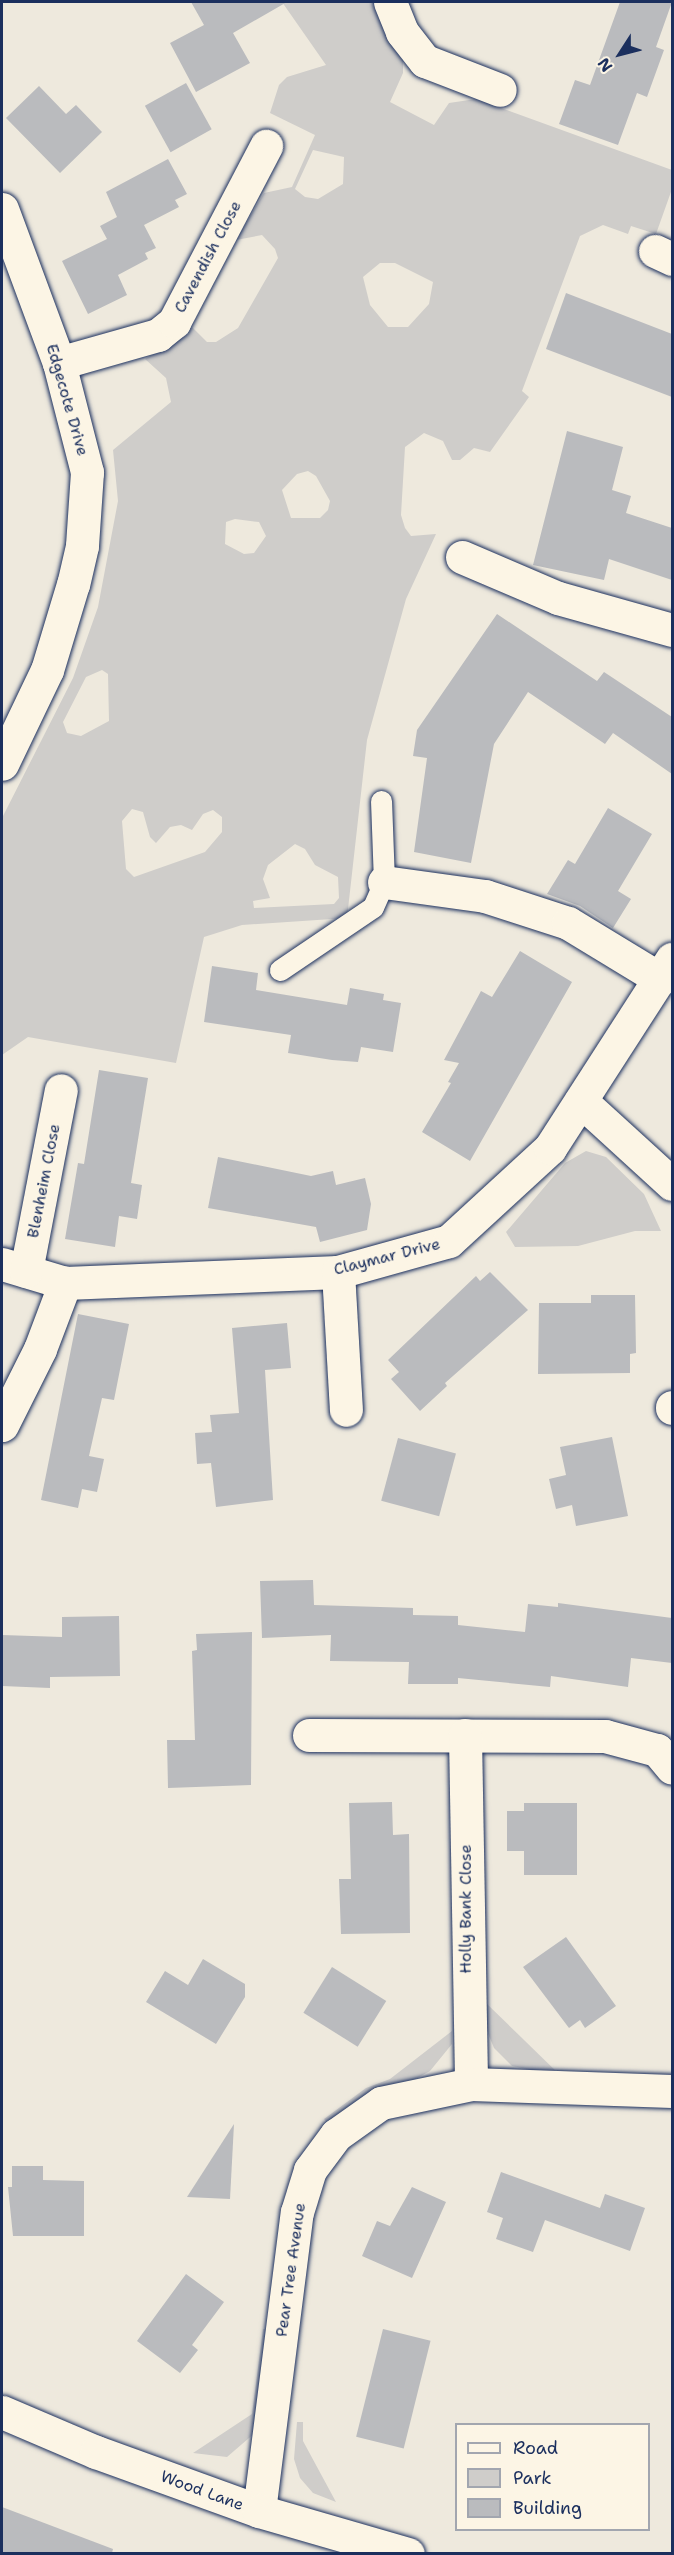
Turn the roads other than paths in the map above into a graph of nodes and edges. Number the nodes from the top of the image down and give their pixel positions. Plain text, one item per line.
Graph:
1 (390, 2) edge
2 (500, 90) dead end
3 (266, 146) dead end
4 (2, 209) edge
5 (59, 363) junction
6 (462, 557) dead end
7 (672, 630) edge
8 (2, 764) edge
9 (381, 801) dead end
10 (384, 882) junction
11 (666, 969) edge
12 (280, 970) dead end
13 (61, 1090) dead end
14 (581, 1101) junction
15 (672, 1184) edge
16 (14, 1268) edge
17 (338, 1272) junction
18 (65, 1283) junction
19 (346, 1410) dead end
20 (2, 1425) edge
21 (309, 1735) dead end
22 (465, 1735) junction
23 (672, 1768) edge
24 (471, 2084) junction
25 (672, 2091) edge
26 (2, 2412) edge
27 (259, 2511) junction
28 (389, 2551) edge

1 - 2 street
3 - 5 street, Cavendish Close
4 - 5 street, Edgecote Drive
5 - 8 street, Edgecote Drive
6 - 7 street
9 - 10 lane
10 - 11 street
10 - 12 lane
11 - 14 street, Claymar Drive
13 - 16 street, Blenheim Close
14 - 15 street
14 - 17 street, Claymar Drive
16 - 18 street, Claymar Drive
17 - 18 street, Claymar Drive
17 - 19 street
18 - 20 street
21 - 22 street
22 - 23 street
22 - 24 street, Holly Bank Close
24 - 25 street, Pear Tree Avenue
24 - 27 street, Pear Tree Avenue
26 - 27 street, Wood Lane
27 - 28 street, Wood Lane

